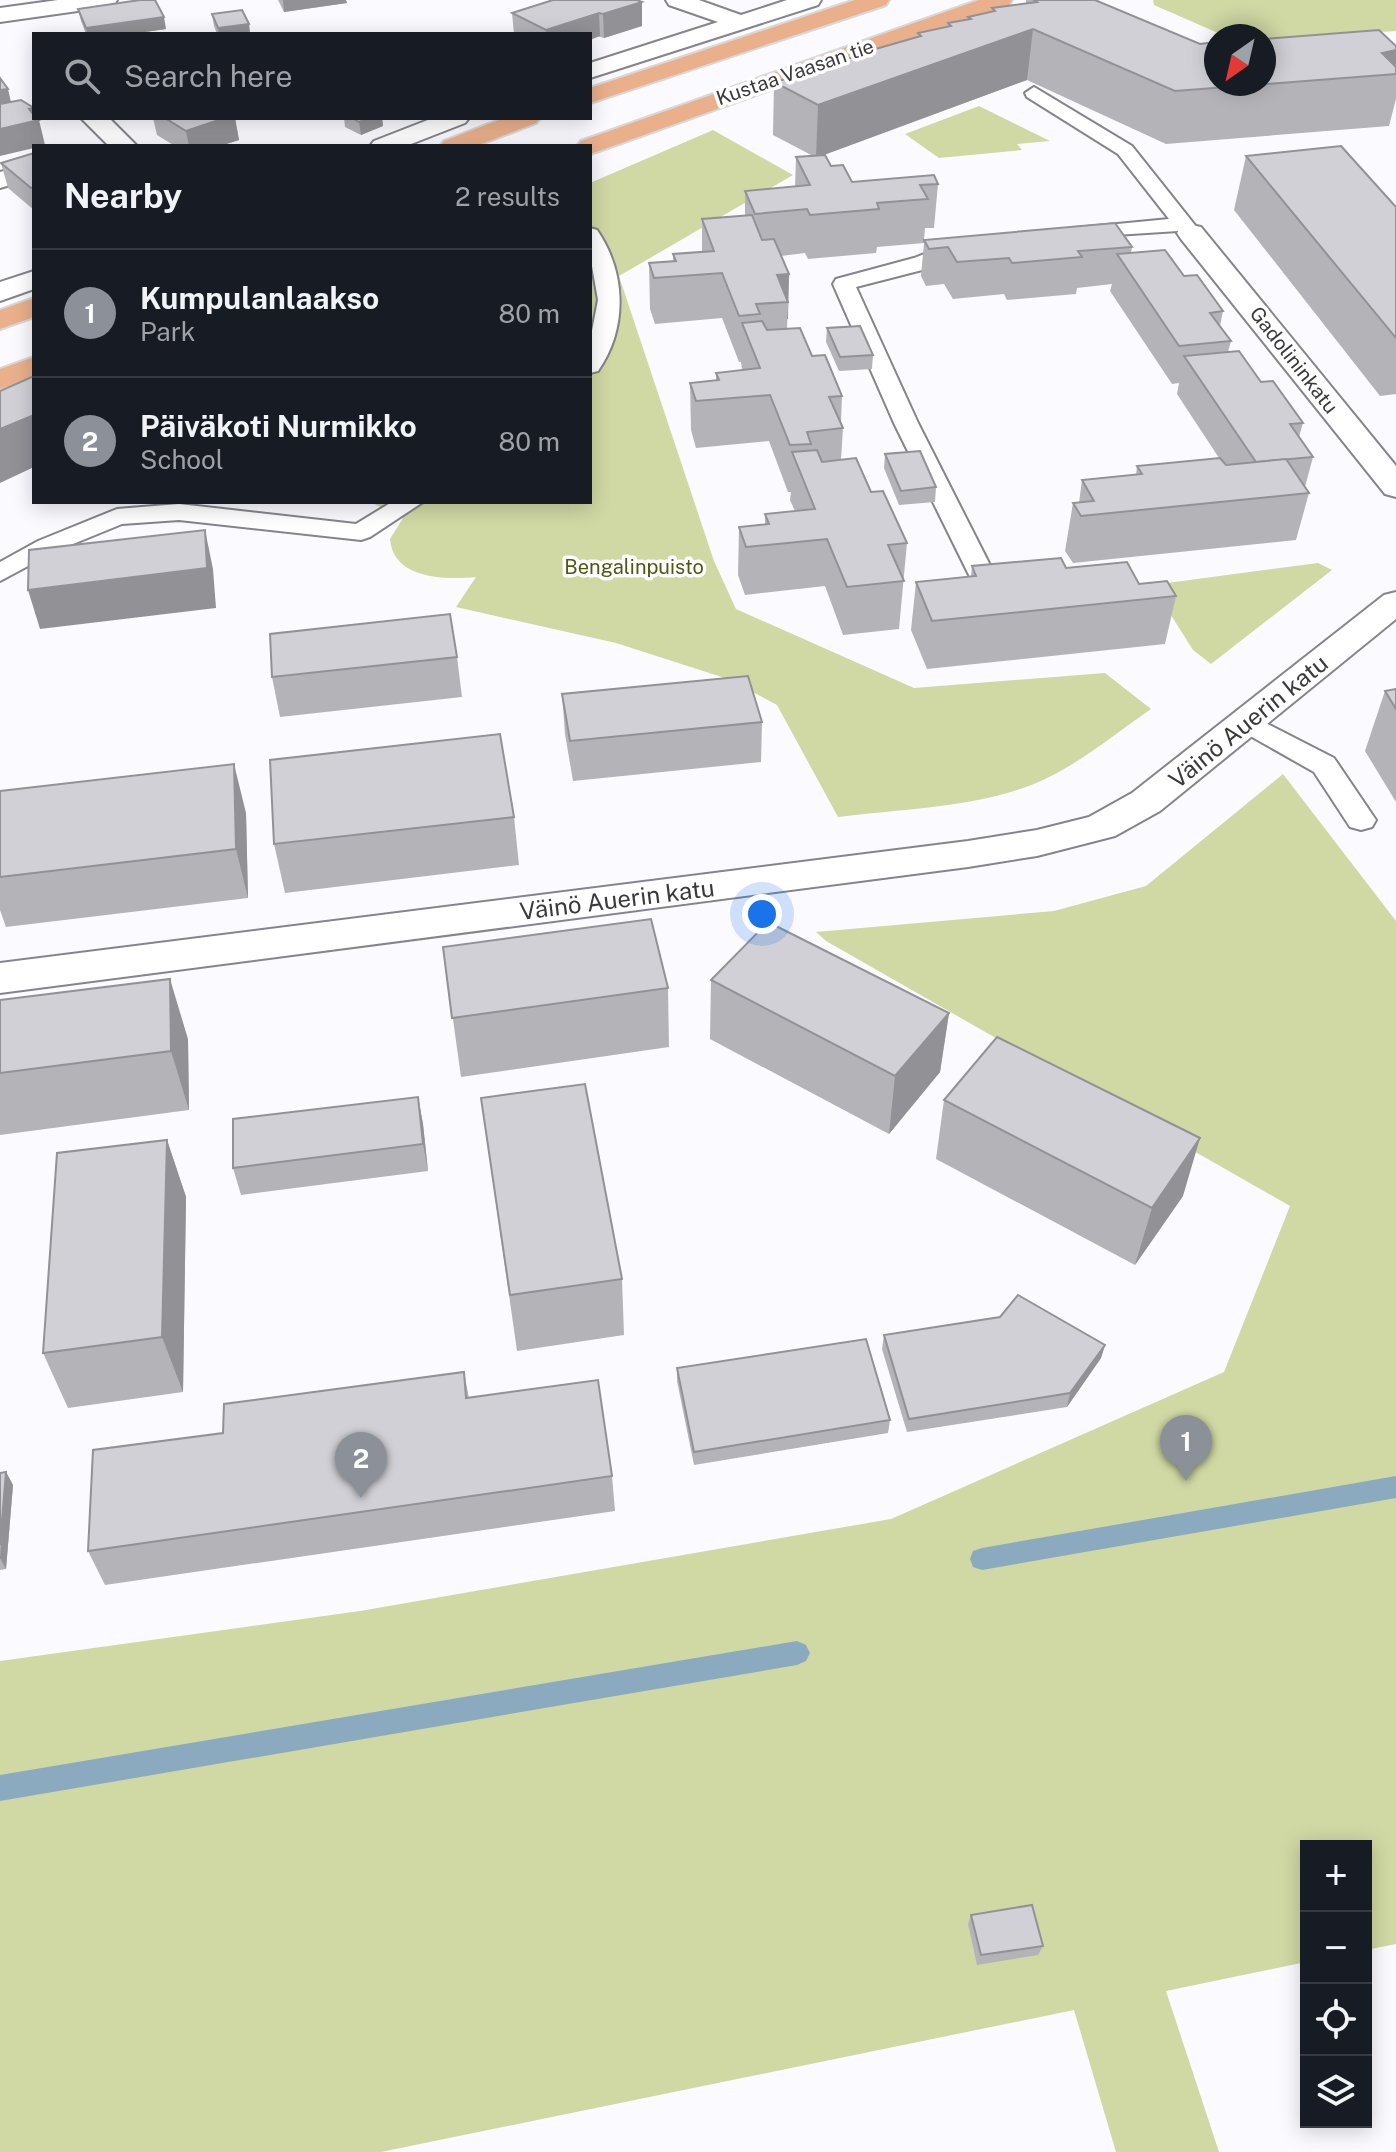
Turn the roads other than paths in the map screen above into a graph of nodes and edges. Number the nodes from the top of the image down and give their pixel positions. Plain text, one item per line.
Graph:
1 (106, 0) edge
2 (677, 0) edge
3 (810, 0) edge
4 (878, 0) edge
5 (1001, 0) edge
6 (45, 4) edge
7 (0, 15) edge
8 (742, 23) junction
9 (46, 32) edge
10 (592, 70) edge
11 (1034, 93) edge
12 (592, 95) edge
13 (96, 120) edge
14 (451, 120) edge
15 (522, 120) edge
16 (122, 144) edge
17 (388, 144) edge
18 (458, 144) edge
19 (592, 145) edge
20 (32, 171) edge
21 (0, 180) edge
22 (1188, 229) junction
23 (1058, 236) edge
24 (592, 237) edge
25 (979, 244) edge
26 (598, 270) edge
27 (32, 280) edge
28 (0, 292) edge
29 (32, 308) edge
30 (0, 320) edge
31 (592, 363) edge
32 (32, 367) edge
33 (0, 380) edge
34 (1396, 487) edge
35 (407, 504) edge
36 (0, 573) edge
37 (983, 577) edge
38 (1396, 602) edge
39 (1248, 723) junction
40 (1361, 820) dead end
41 (0, 978) edge

1 - 6 street
2 - 8 street
3 - 8 street
4 - 12 main road, Kustaa Vaasan tie
5 - 19 main road, Kustaa Vaasan tie
6 - 7 street
6 - 9 street
8 - 10 street
11 - 22 lane
13 - 16 street
14 - 17 street
15 - 18 main road
20 - 21 street
22 - 23 lane
22 - 34 street, Gadolininkatu
24 - 26 lane
25 - 37 lane
26 - 31 lane
27 - 28 street
29 - 30 main road
32 - 33 main road
35 - 36 lane
38 - 39 street, Väinö Auerin katu
39 - 40 lane
39 - 41 street, Väinö Auerin katu

